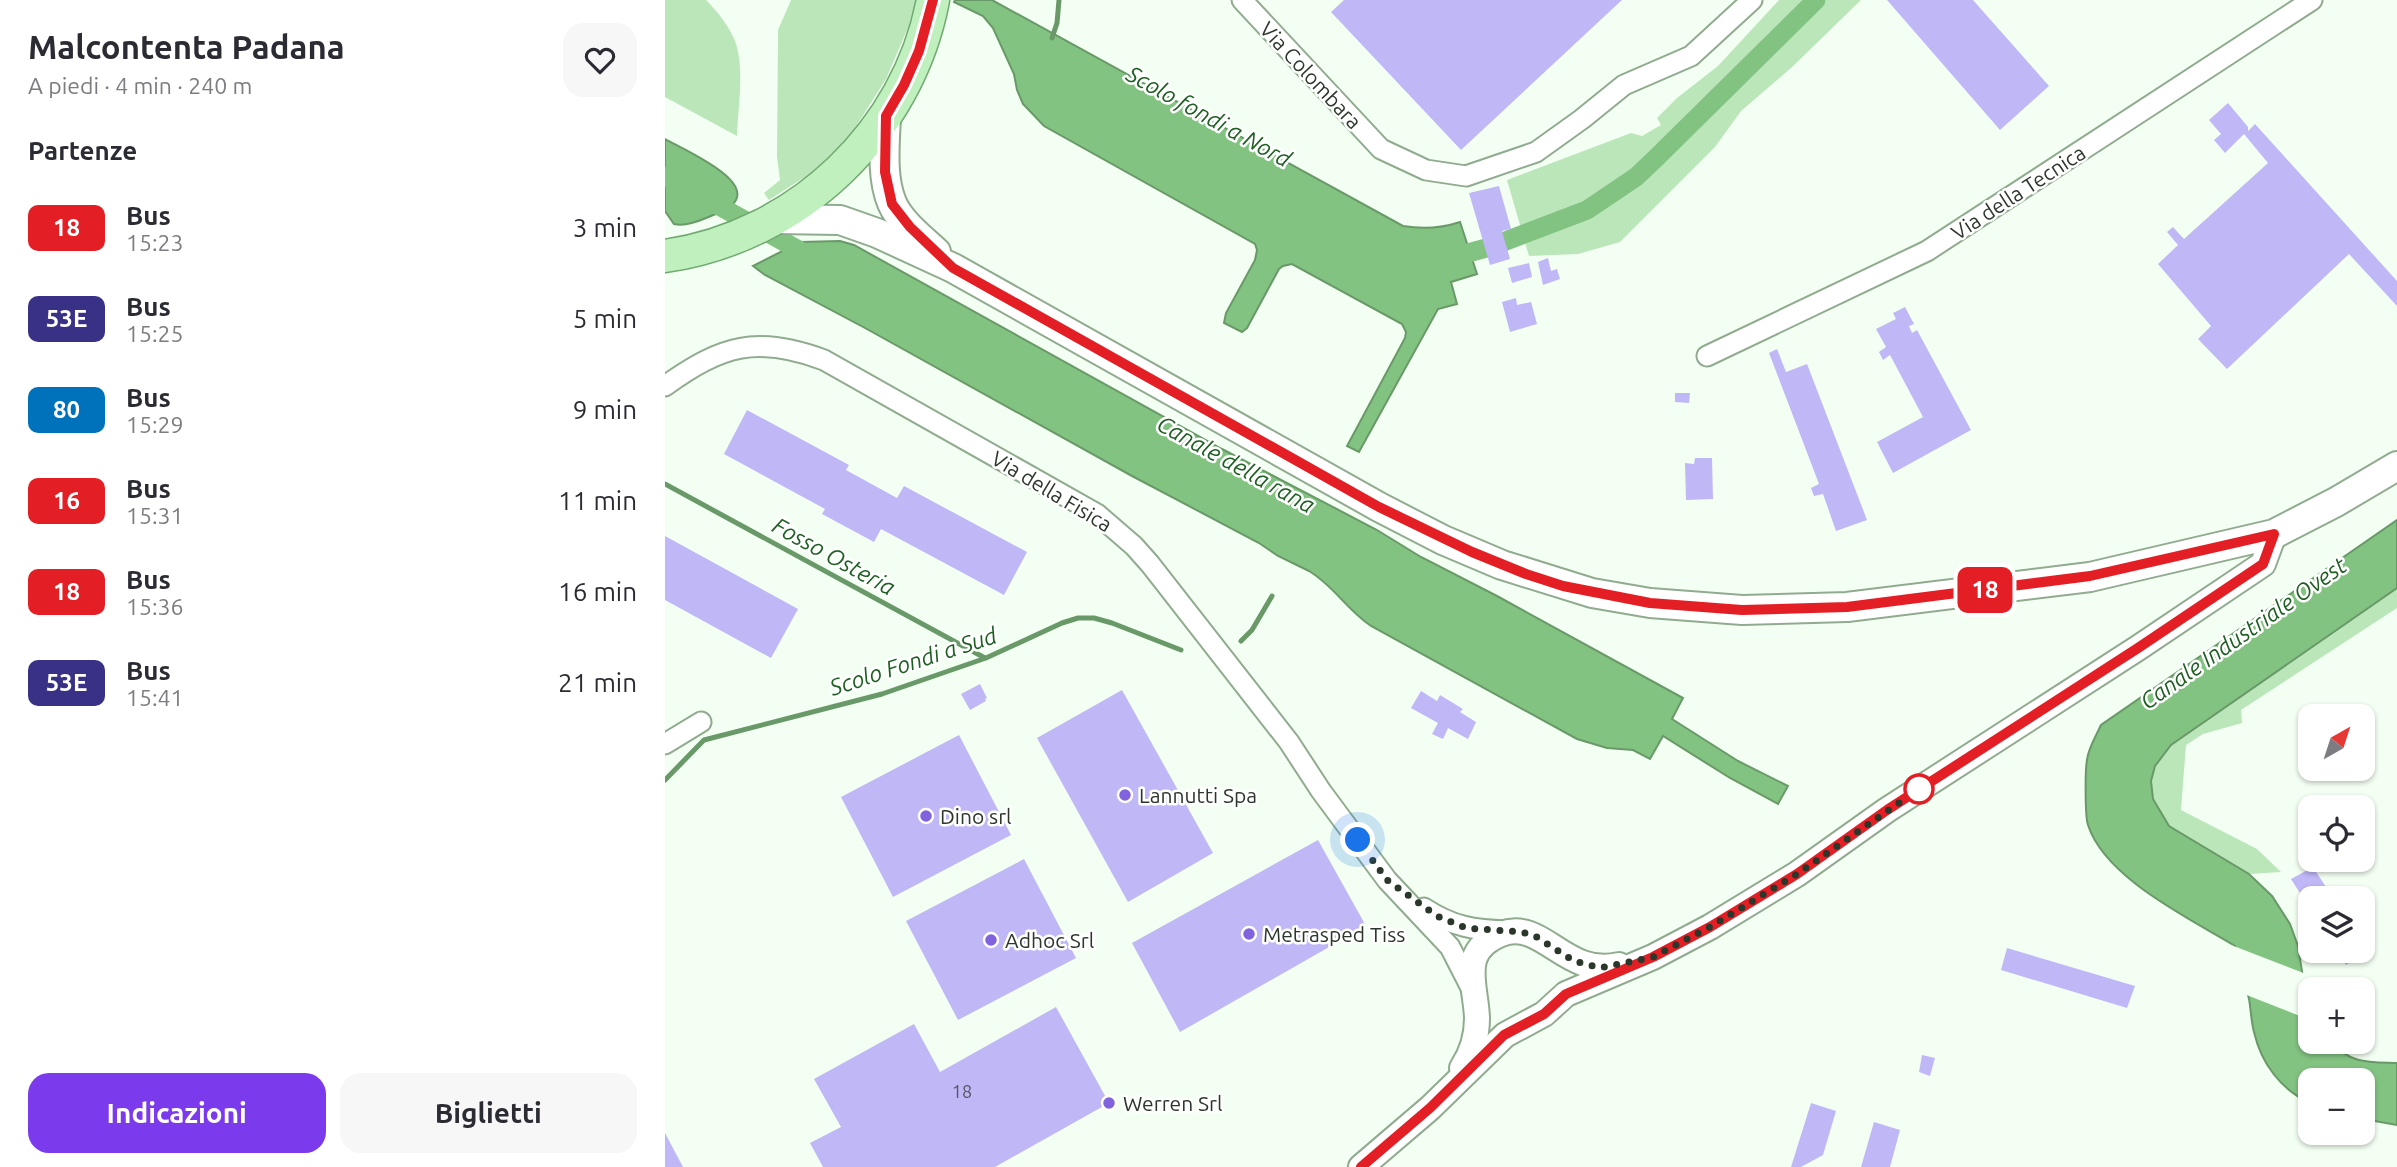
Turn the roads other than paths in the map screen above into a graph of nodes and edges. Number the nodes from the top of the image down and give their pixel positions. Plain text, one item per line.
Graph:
1 (933, 0) edge
2 (1242, 0) edge
3 (1752, 0) edge
4 (2312, 0) edge
5 (886, 116) junction
6 (775, 219) junction
7 (665, 256) edge
8 (953, 268) junction
9 (1707, 356) dead end
10 (665, 386) edge
11 (2397, 466) edge
12 (2274, 534) junction
13 (701, 722) dead end
14 (665, 744) edge
15 (1387, 880) junction
16 (1513, 931) junction
17 (1544, 941) junction
18 (1653, 957) junction
19 (1474, 995) junction
20 (1553, 1003) junction
21 (1530, 1021) junction
22 (1444, 1094) junction
23 (1361, 1167) edge

1 - 5 main road
2 - 3 street, Via Colombara
4 - 9 street, Via della Tecnica
5 - 6 main road
5 - 8 main road
6 - 7 main road
6 - 8 main road
8 - 12 main road
10 - 15 street, Via della Fisica
11 - 12 main road
12 - 18 street
13 - 14 street
15 - 16 street, Via della Fisica
15 - 19 street, Via della Fisica
16 - 17 street
16 - 19 street
17 - 18 street
17 - 20 street
18 - 20 street
19 - 21 street
19 - 22 street
20 - 21 street
21 - 22 street
22 - 23 street

